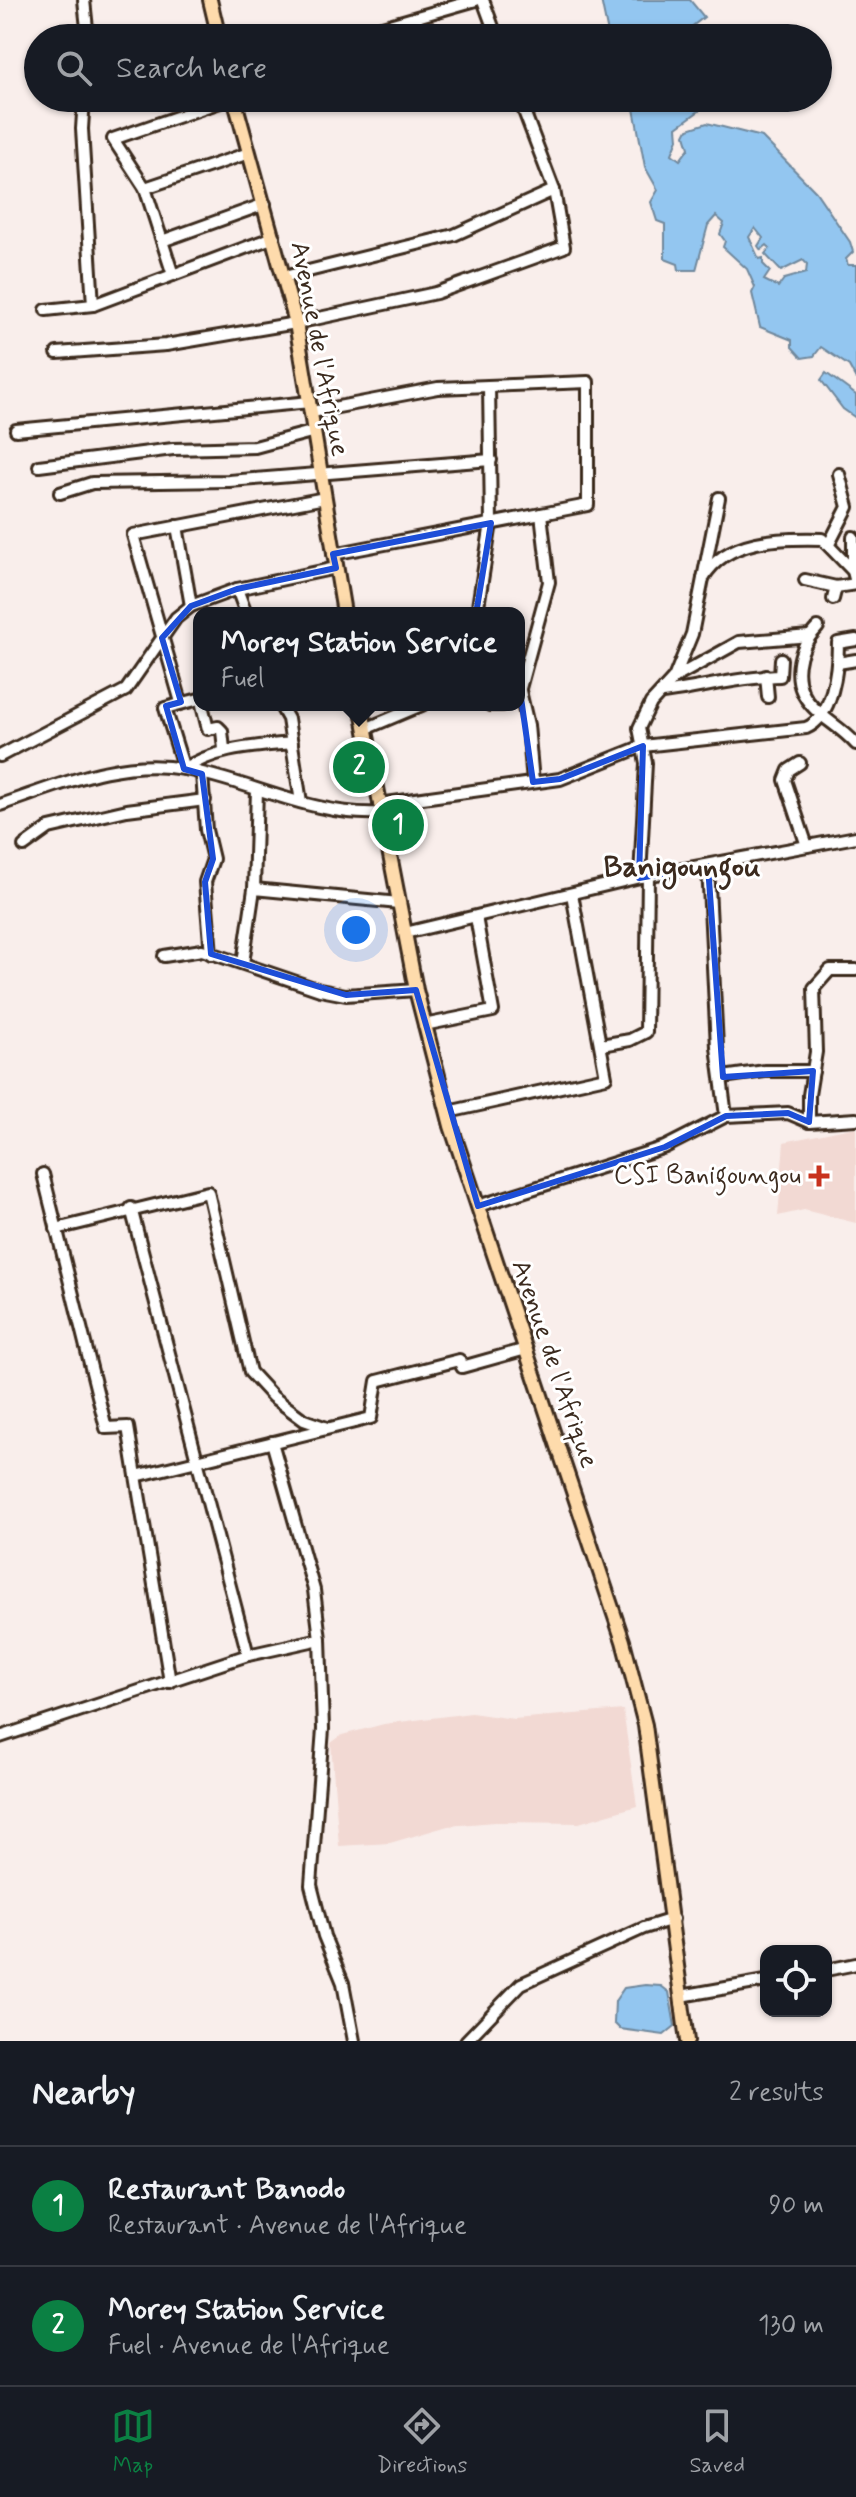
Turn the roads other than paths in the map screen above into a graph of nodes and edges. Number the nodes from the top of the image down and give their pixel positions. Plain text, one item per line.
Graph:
1 (84, 0) edge
2 (210, 0) edge
3 (476, 0) edge
4 (483, 0) edge
5 (87, 24) edge
6 (216, 24) edge
7 (393, 24) edge
8 (492, 24) edge
9 (83, 112) edge
10 (192, 112) edge
11 (237, 112) edge
12 (524, 112) edge
13 (249, 153) junction
14 (145, 188) junction
15 (554, 190) junction
16 (265, 204) junction
17 (274, 237) junction
18 (162, 241) junction
19 (173, 275) junction
20 (284, 277) junction
21 (93, 305) junction
22 (46, 310) dead end
23 (296, 323) junction
24 (57, 353) dead end
25 (489, 386) junction
26 (311, 407) junction
27 (16, 430) dead end
28 (315, 431) junction
29 (491, 460) junction
30 (39, 466) dead end
31 (321, 472) junction
32 (839, 474) dead end
33 (60, 493) dead end
34 (325, 498) junction
35 (719, 498) dead end
36 (541, 514) junction
37 (491, 523) junction
38 (177, 526) junction
39 (853, 537) dead end
40 (829, 544) junction
41 (333, 554) junction
42 (336, 568) junction
43 (853, 571) junction
44 (805, 580) dead end
45 (700, 583) junction
46 (856, 584) edge
47 (836, 587) junction
48 (237, 589) junction
49 (833, 599) dead end
50 (191, 606) junction
51 (244, 607) edge
52 (343, 607) edge
53 (478, 607) edge
54 (162, 638) junction
55 (856, 640) edge
56 (781, 659) dead end
57 (856, 660) edge
58 (838, 663) junction
59 (525, 672) edge
60 (766, 676) junction
61 (674, 678) junction
62 (662, 693) junction
63 (768, 697) dead end
64 (193, 700) edge
65 (181, 702) junction
66 (204, 711) edge
67 (283, 711) edge
68 (362, 711) edge
69 (408, 711) edge
70 (525, 711) edge
71 (822, 713) junction
72 (365, 729) junction
73 (292, 743) junction
74 (856, 744) edge
75 (643, 746) junction
76 (224, 749) junction
77 (0, 756) edge
78 (800, 763) dead end
79 (184, 769) junction
80 (202, 774) junction
81 (533, 782) junction
82 (257, 790) junction
83 (205, 800) junction
84 (301, 802) junction
85 (0, 805) edge
86 (380, 809) junction
87 (856, 837) edge
88 (24, 846) dead end
89 (807, 846) junction
90 (708, 866) junction
91 (644, 877) junction
92 (254, 889) junction
93 (572, 894) junction
94 (399, 903) junction
95 (476, 917) junction
96 (405, 933) junction
97 (211, 954) junction
98 (164, 956) dead end
99 (243, 963) junction
100 (856, 970) edge
101 (416, 990) junction
102 (424, 1025) junction
103 (601, 1045) junction
104 (813, 1071) junction
105 (723, 1077) junction
106 (448, 1112) junction
107 (726, 1116) junction
108 (856, 1119) edge
109 (809, 1122) junction
110 (43, 1174) dead end
111 (478, 1206) junction
112 (131, 1208) junction
113 (56, 1229) junction
114 (526, 1349) junction
115 (328, 1429) junction
116 (272, 1442) junction
117 (196, 1461) junction
118 (136, 1476) junction
119 (320, 1639) junction
120 (248, 1655) junction
121 (170, 1682) junction
122 (0, 1737) edge
123 (673, 1919) junction
124 (856, 1964) edge
125 (832, 1969) edge
126 (760, 1982) edge
127 (681, 1996) junction
128 (354, 2041) edge
129 (466, 2041) edge
130 (687, 2041) edge

1 - 5 street
2 - 6 main road
3 - 7 street
4 - 8 street
9 - 21 street
10 - 14 street
11 - 13 main road, Avenue de l'Afrique
12 - 15 street
13 - 14 street
13 - 16 main road, Avenue de l'Afrique
14 - 18 street
15 - 20 street
15 - 23 street
16 - 17 main road, Avenue de l'Afrique
16 - 18 street
17 - 19 street
17 - 20 main road, Avenue de l'Afrique
18 - 19 street
19 - 21 street
20 - 23 main road, Avenue de l'Afrique
21 - 22 street
23 - 24 street
23 - 26 main road, Avenue de l'Afrique
25 - 26 street
25 - 29 street
25 - 36 street
26 - 27 street
26 - 28 main road, Avenue de l'Afrique
28 - 30 street
28 - 31 main road, Avenue de l'Afrique
29 - 31 street
29 - 37 street
31 - 33 street
31 - 34 main road, Avenue de l'Afrique
32 - 40 street
34 - 38 street
34 - 41 main road, Avenue de l'Afrique
35 - 45 street
36 - 37 street
36 - 59 street
37 - 41 street
37 - 53 street
38 - 50 street
38 - 54 street
39 - 43 street
40 - 43 street
40 - 45 street
41 - 42 main road, Avenue de l'Afrique
42 - 48 street
42 - 52 main road, Avenue de l'Afrique
43 - 46 street
44 - 47 street
45 - 61 street
46 - 47 street
47 - 49 street
48 - 50 street
48 - 51 street
50 - 54 street
54 - 65 street
54 - 77 street
55 - 58 street
56 - 60 street
57 - 58 street
58 - 71 street
60 - 62 street
60 - 63 street
61 - 62 street
61 - 71 street
62 - 75 street
64 - 65 street
65 - 79 street
66 - 76 street
67 - 73 street
68 - 72 main road, Avenue de l'Afrique
69 - 72 street
70 - 81 street
71 - 74 street
71 - 75 street
72 - 86 main road, Avenue de l'Afrique
73 - 76 street
73 - 84 street
75 - 81 street
75 - 91 street
76 - 79 street
78 - 89 street
79 - 80 street
79 - 85 street
80 - 82 street
80 - 83 street
81 - 86 street
82 - 84 street
82 - 92 street
83 - 88 street
83 - 97 street
84 - 86 street
86 - 94 main road, Avenue de l'Afrique
87 - 89 street
89 - 90 street
90 - 91 street
90 - 105 street
91 - 93 street
91 - 103 street
92 - 94 street
92 - 99 street
93 - 95 street
93 - 103 street
94 - 96 main road, Avenue de l'Afrique
95 - 96 street
95 - 102 street
96 - 101 main road, Avenue de l'Afrique
97 - 98 street
97 - 99 street
99 - 101 street
100 - 104 street
101 - 102 main road, Avenue de l'Afrique
102 - 106 main road, Avenue de l'Afrique
103 - 106 street
104 - 105 street
104 - 109 street
105 - 107 street
106 - 111 main road, Avenue de l'Afrique
107 - 109 street
107 - 111 street
108 - 109 street
110 - 113 street
111 - 114 main road, Avenue de l'Afrique
112 - 113 street
112 - 115 street
112 - 117 street
113 - 118 street
114 - 115 street
114 - 123 main road, Avenue de l'Afrique
115 - 116 street
116 - 117 street
116 - 119 street
117 - 118 street
117 - 120 street
118 - 121 street
119 - 120 street
119 - 128 street
120 - 121 street
121 - 122 street
123 - 127 main road, Avenue de l'Afrique
123 - 129 street
124 - 125 street
126 - 127 street
127 - 130 main road, Avenue de l'Afrique

